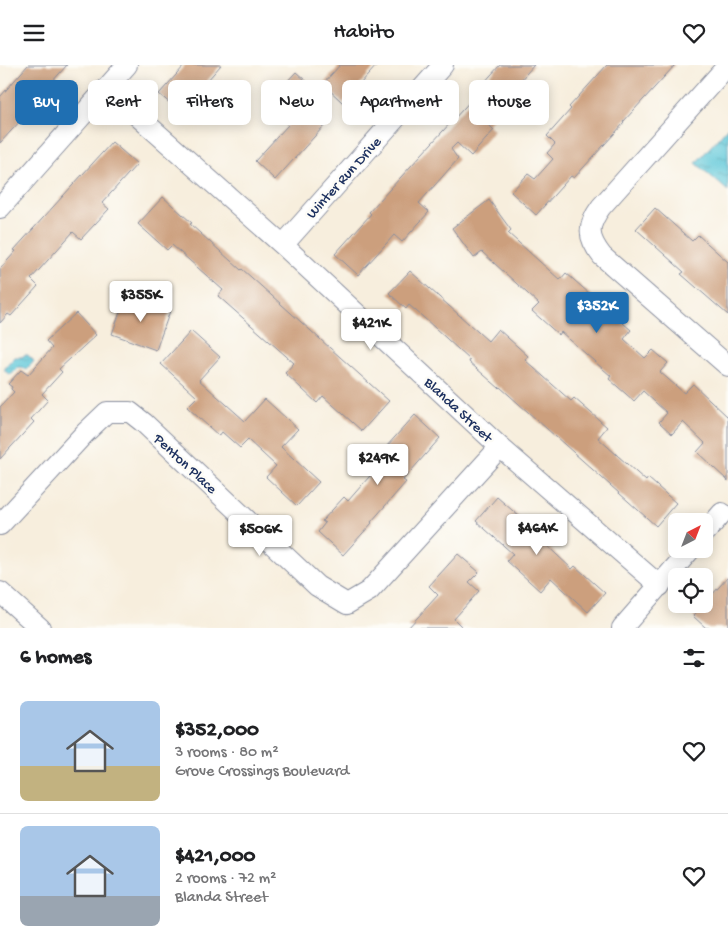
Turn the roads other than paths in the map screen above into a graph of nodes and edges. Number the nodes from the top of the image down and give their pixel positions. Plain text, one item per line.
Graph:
1 (127, 65) edge
2 (443, 65) edge
3 (728, 65) edge
4 (113, 80) edge
5 (88, 108) edge
6 (147, 125) edge
7 (0, 207) edge
8 (282, 245) junction
9 (728, 366) edge
10 (500, 447) junction
11 (722, 513) dead end
12 (713, 524) edge
13 (0, 525) edge
14 (683, 558) edge
15 (660, 586) junction
16 (0, 592) edge
17 (40, 628) edge
18 (622, 628) edge

1 - 4 street
2 - 8 street, Winter Run Drive
3 - 9 street
5 - 7 street
6 - 8 street, Blanda Street
8 - 10 street, Blanda Street
10 - 13 street, Penton Place
10 - 15 street, Blanda Street
11 - 12 street
14 - 15 street
15 - 18 street
16 - 17 street

